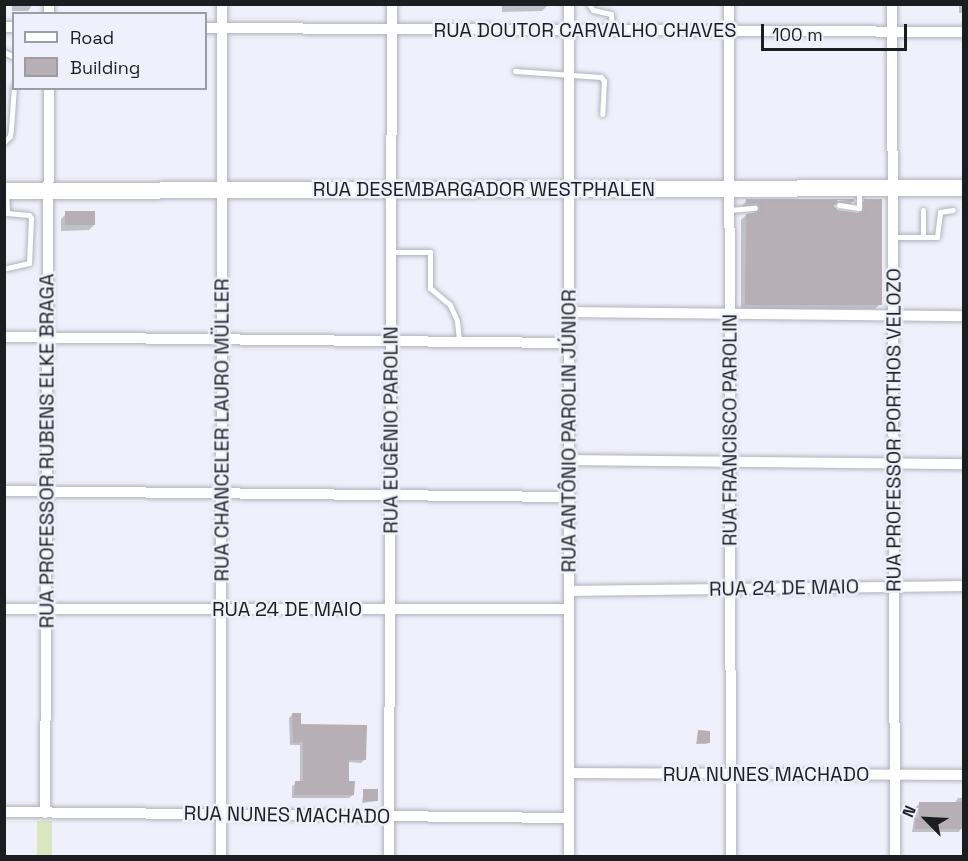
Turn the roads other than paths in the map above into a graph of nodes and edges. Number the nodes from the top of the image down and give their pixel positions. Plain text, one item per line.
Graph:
1 (222, 4) edge
2 (392, 4) edge
3 (569, 4) edge
4 (589, 4) edge
5 (729, 4) edge
6 (892, 4) edge
7 (207, 28) edge
8 (222, 28) junction
9 (392, 29) junction
10 (569, 30) junction
11 (612, 30) junction
12 (729, 30) junction
13 (892, 31) junction
14 (963, 32) edge
15 (515, 71) dead end
16 (569, 76) junction
17 (14, 90) edge
18 (49, 90) edge
19 (602, 114) dead end
20 (4, 142) edge
21 (860, 188) junction
22 (893, 188) junction
23 (963, 188) edge
24 (569, 189) junction
25 (730, 189) junction
26 (222, 190) junction
27 (391, 190) junction
28 (5, 191) edge
29 (48, 191) junction
30 (838, 205) dead end
31 (754, 208) dead end
32 (730, 210) junction
33 (923, 210) dead end
34 (953, 210) dead end
35 (893, 237) junction
36 (923, 237) junction
37 (391, 252) junction
38 (7, 268) dead end
39 (569, 312) junction
40 (730, 314) junction
41 (893, 315) junction
42 (963, 316) edge
43 (4, 337) edge
44 (47, 337) junction
45 (222, 339) junction
46 (391, 341) junction
47 (459, 342) junction
48 (569, 343) junction
49 (569, 460) junction
50 (730, 462) junction
51 (894, 464) junction
52 (963, 464) edge
53 (4, 491) edge
54 (46, 492) junction
55 (222, 493) junction
56 (390, 495) junction
57 (569, 497) junction
58 (963, 586) edge
59 (894, 587) junction
60 (731, 589) junction
61 (569, 591) junction
62 (4, 609) edge
63 (46, 609) junction
64 (222, 609) junction
65 (390, 609) junction
66 (569, 609) junction
67 (569, 774) junction
68 (731, 774) junction
69 (894, 775) junction
70 (963, 775) edge
71 (4, 812) edge
72 (45, 813) junction
73 (221, 814) junction
74 (390, 816) junction
75 (568, 818) junction
76 (221, 856) edge
77 (389, 856) edge
78 (568, 856) edge
79 (731, 856) edge
80 (895, 856) edge

1 - 8 street, RUA CHANCELER LAURO MÜLLER
2 - 9 street, RUA EUGÊNIO PAROLIN
3 - 10 street, RUA ANTÔNIO PAROLIN JÚNIOR
4 - 11 lane
5 - 12 street, RUA FRANCISCO PAROLIN
6 - 13 street, RUA PROFESSOR PORTHOS VELOZO
7 - 8 street, RUA DOUTOR CARVALHO CHAVES
8 - 9 street, RUA DOUTOR CARVALHO CHAVES
8 - 26 street, RUA CHANCELER LAURO MÜLLER
9 - 10 street, RUA DOUTOR CARVALHO CHAVES
9 - 27 street, RUA EUGÊNIO PAROLIN
10 - 11 street, RUA DOUTOR CARVALHO CHAVES
10 - 16 street, RUA ANTÔNIO PAROLIN JÚNIOR
11 - 12 street, RUA DOUTOR CARVALHO CHAVES
12 - 13 street, RUA DOUTOR CARVALHO CHAVES
12 - 25 street, RUA FRANCISCO PAROLIN
13 - 14 street, RUA DOUTOR CARVALHO CHAVES
13 - 22 street, RUA PROFESSOR PORTHOS VELOZO
15 - 16 lane
16 - 19 lane
16 - 24 street, RUA ANTÔNIO PAROLIN JÚNIOR
17 - 20 lane
18 - 29 street, RUA PROFESSOR RUBENS ELKE BRAGA
21 - 22 main road, RUA DESEMBARGADOR WESTPHALEN
21 - 25 main road, RUA DESEMBARGADOR WESTPHALEN
21 - 30 lane
22 - 23 main road, RUA DESEMBARGADOR WESTPHALEN
22 - 35 street, RUA PROFESSOR PORTHOS VELOZO
24 - 25 main road, RUA DESEMBARGADOR WESTPHALEN
24 - 27 main road, RUA DESEMBARGADOR WESTPHALEN
24 - 39 street, RUA ANTÔNIO PAROLIN JÚNIOR
25 - 32 street, RUA FRANCISCO PAROLIN
26 - 27 main road, RUA DESEMBARGADOR WESTPHALEN
26 - 29 main road, RUA DESEMBARGADOR WESTPHALEN
26 - 45 street, RUA CHANCELER LAURO MÜLLER
27 - 37 street, RUA EUGÊNIO PAROLIN
28 - 29 main road, RUA DESEMBARGADOR WESTPHALEN
28 - 38 lane
29 - 44 street, RUA PROFESSOR RUBENS ELKE BRAGA
31 - 32 lane
32 - 40 street, RUA FRANCISCO PAROLIN
33 - 36 lane
34 - 36 lane
35 - 36 lane
35 - 41 street, RUA PROFESSOR PORTHOS VELOZO
37 - 46 street, RUA EUGÊNIO PAROLIN
37 - 47 lane
39 - 40 street
39 - 48 street, RUA ANTÔNIO PAROLIN JÚNIOR
40 - 41 street
40 - 50 street, RUA FRANCISCO PAROLIN
41 - 42 street
41 - 51 street, RUA PROFESSOR PORTHOS VELOZO
43 - 44 street
44 - 45 street
44 - 54 street, RUA PROFESSOR RUBENS ELKE BRAGA
45 - 46 street
45 - 55 street, RUA CHANCELER LAURO MÜLLER
46 - 47 street
46 - 56 street, RUA EUGÊNIO PAROLIN
47 - 48 street
48 - 49 street, RUA ANTÔNIO PAROLIN JÚNIOR
49 - 50 street
49 - 57 street, RUA ANTÔNIO PAROLIN JÚNIOR
50 - 51 street
50 - 60 street, RUA FRANCISCO PAROLIN
51 - 52 street
51 - 59 street, RUA PROFESSOR PORTHOS VELOZO
53 - 54 street
54 - 55 street
54 - 63 street, RUA PROFESSOR RUBENS ELKE BRAGA
55 - 56 street
55 - 64 street, RUA CHANCELER LAURO MÜLLER
56 - 57 street
56 - 65 street, RUA EUGÊNIO PAROLIN
57 - 61 street, RUA ANTÔNIO PAROLIN JÚNIOR
58 - 59 street, RUA 24 DE MAIO
59 - 60 street, RUA 24 DE MAIO
59 - 69 street, RUA PROFESSOR PORTHOS VELOZO
60 - 61 street, RUA 24 DE MAIO
60 - 68 street, RUA FRANCISCO PAROLIN
61 - 66 street, RUA ANTÔNIO PAROLIN JÚNIOR
62 - 63 street, RUA 24 DE MAIO
63 - 64 street, RUA 24 DE MAIO
63 - 72 street, RUA PROFESSOR RUBENS ELKE BRAGA
64 - 65 street, RUA 24 DE MAIO
64 - 73 street, RUA CHANCELER LAURO MÜLLER
65 - 66 street, RUA 24 DE MAIO
65 - 74 street, RUA EUGÊNIO PAROLIN
66 - 67 street, RUA ANTÔNIO PAROLIN JÚNIOR
67 - 68 street, RUA NUNES MACHADO
67 - 75 street, RUA ANTÔNIO PAROLIN JÚNIOR
68 - 69 street, RUA NUNES MACHADO
68 - 79 street, RUA FRANCISCO PAROLIN
69 - 70 street, RUA NUNES MACHADO
69 - 80 street, RUA PROFESSOR PORTHOS VELOZO
71 - 72 street, RUA NUNES MACHADO
72 - 73 street, RUA NUNES MACHADO
73 - 74 street, RUA NUNES MACHADO
73 - 76 street, RUA CHANCELER LAURO MÜLLER
74 - 75 street, RUA NUNES MACHADO
74 - 77 street, RUA EUGÊNIO PAROLIN
75 - 78 street, RUA ANTÔNIO PAROLIN JÚNIOR

